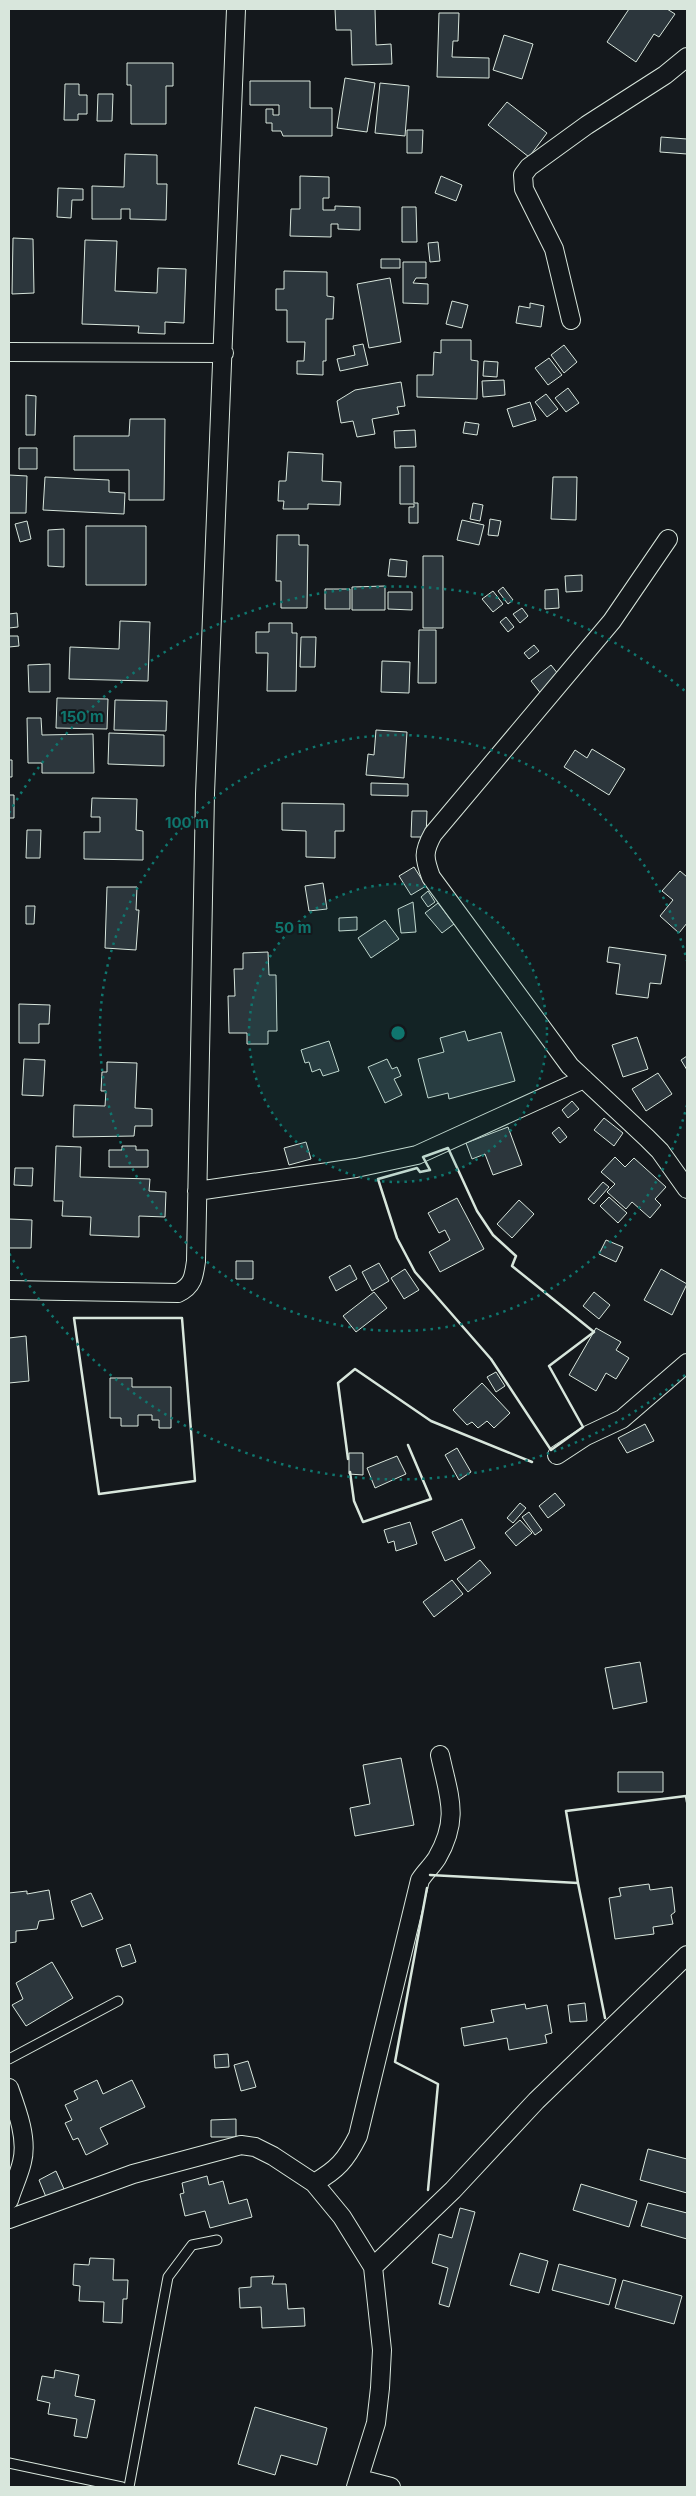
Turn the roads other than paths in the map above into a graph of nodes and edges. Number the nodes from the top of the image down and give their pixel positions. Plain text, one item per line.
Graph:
1 (236, 9) edge
2 (687, 56) edge
3 (571, 320) dead end
4 (9, 352) edge
5 (224, 354) junction
6 (668, 539) dead end
7 (584, 1079) junction
8 (687, 1190) edge
9 (197, 1191) junction
10 (9, 1290) edge
11 (687, 1363) edge
12 (557, 1454) dead end
13 (440, 1755) dead end
14 (687, 1955) edge
15 (118, 2001) dead end
16 (9, 2059) edge
17 (9, 2088) edge
18 (314, 2183) junction
19 (9, 2200) edge
20 (9, 2219) edge
21 (217, 2240) dead end
22 (373, 2267) junction
23 (9, 2463) edge
24 (358, 2483) edge
25 (122, 2487) edge
26 (129, 2487) edge
27 (391, 2487) edge

1 - 5 street
2 - 3 street
4 - 5 street
5 - 9 street
6 - 7 street
7 - 8 street
7 - 9 street
9 - 10 street
11 - 12 street
13 - 18 street
14 - 22 street
15 - 16 lane
17 - 19 street
18 - 20 street
18 - 22 street
21 - 26 lane
22 - 24 street
23 - 25 lane
24 - 27 street

